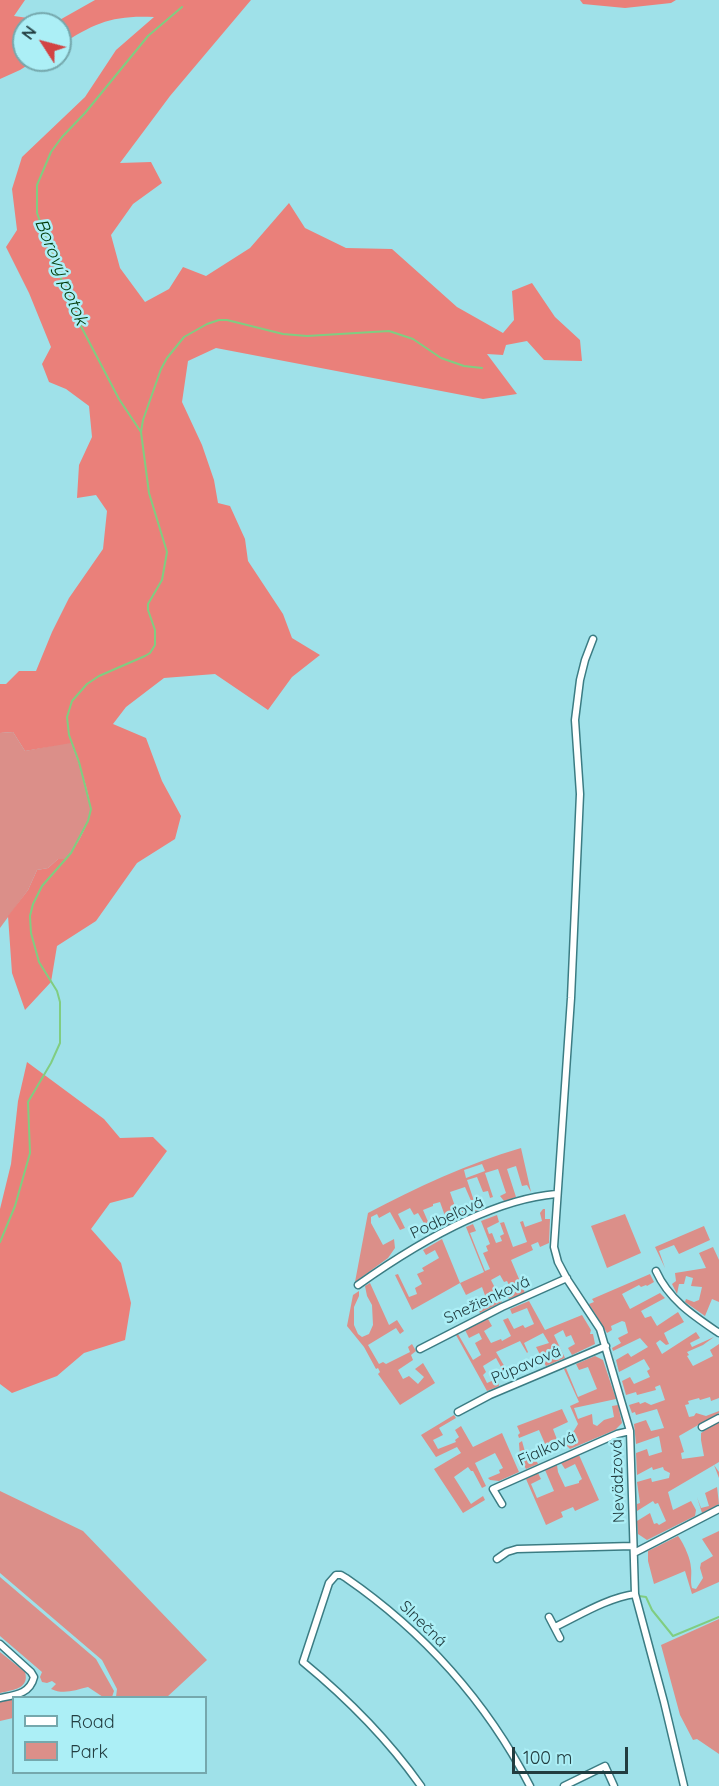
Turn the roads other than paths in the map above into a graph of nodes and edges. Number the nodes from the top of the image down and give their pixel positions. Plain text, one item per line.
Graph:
1 (593, 639) dead end
2 (556, 1194) junction
3 (656, 1271) dead end
4 (567, 1278) junction
5 (358, 1285) dead end
6 (719, 1333) edge
7 (606, 1346) junction
8 (420, 1349) dead end
9 (458, 1413) dead end
10 (719, 1418) edge
11 (702, 1427) dead end
12 (630, 1431) junction
13 (502, 1504) dead end
14 (719, 1509) edge
15 (634, 1550) junction
16 (497, 1559) dead end
17 (635, 1594) junction
18 (549, 1617) dead end
19 (555, 1627) junction
20 (560, 1638) dead end
21 (0, 1644) edge
22 (0, 1698) edge
23 (421, 1786) edge
24 (530, 1786) edge
25 (564, 1786) edge
26 (614, 1786) edge
27 (684, 1786) edge

1 - 2 street, Nevädzová
2 - 4 street, Nevädzová
2 - 5 street, Podbeľová
3 - 6 street
4 - 7 street, Nevädzová
4 - 8 street, Snežienková
7 - 9 street, Púpavová
7 - 12 street, Nevädzová
10 - 11 street
12 - 13 street, Fialková
12 - 15 street, Nevädzová
14 - 15 street
15 - 16 street
15 - 17 street, Nevädzová
17 - 19 street
17 - 27 street, Nevädzová
18 - 19 street
19 - 20 street
21 - 22 street
23 - 24 street, Slnečná
25 - 26 street

